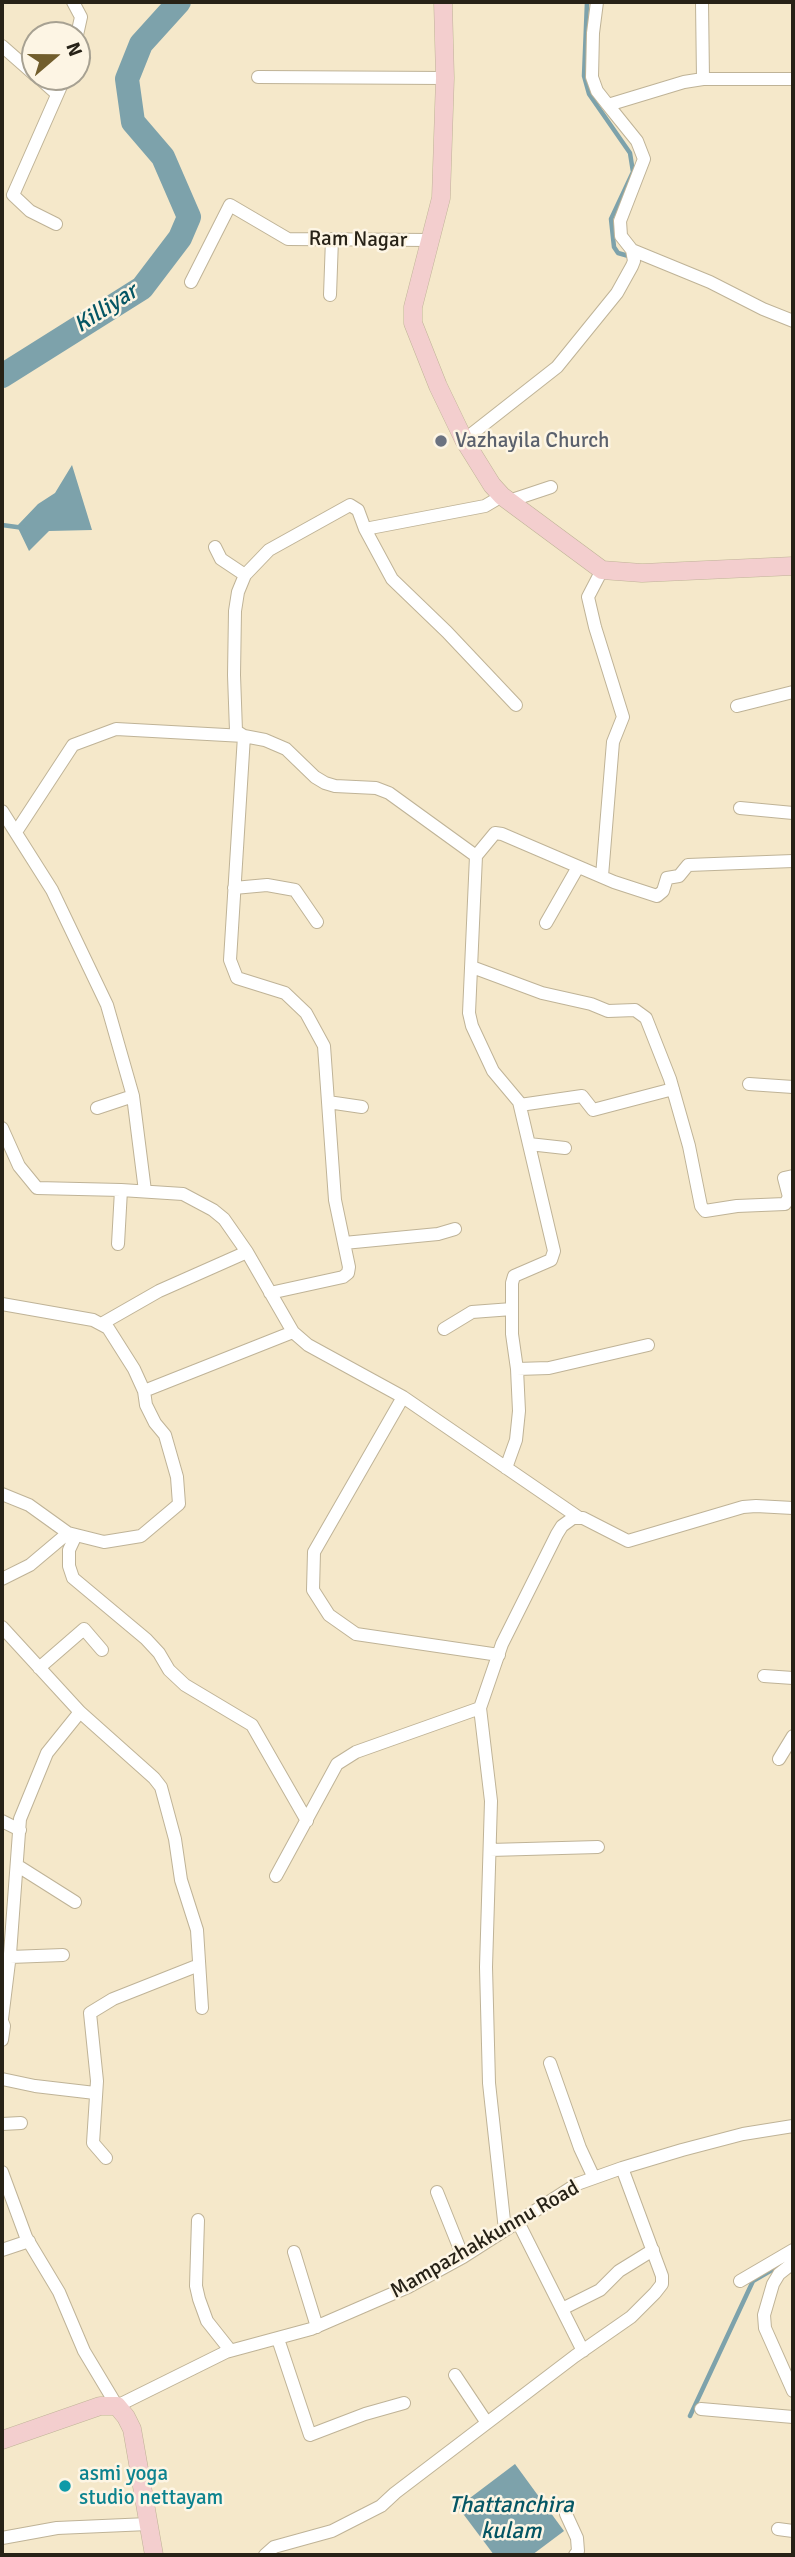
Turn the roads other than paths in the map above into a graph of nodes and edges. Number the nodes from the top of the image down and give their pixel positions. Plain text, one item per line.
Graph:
1 (73, 2) edge
2 (443, 2) edge
3 (597, 2) edge
4 (702, 2) edge
5 (80, 21) edge
6 (2, 46) edge
7 (21, 63) edge
8 (258, 77) dead end
9 (445, 78) junction
10 (703, 79) junction
11 (793, 79) edge
12 (54, 91) edge
13 (58, 91) edge
14 (57, 94) junction
15 (608, 105) junction
16 (57, 224) dead end
17 (331, 239) junction
18 (429, 240) junction
19 (633, 255) junction
20 (191, 282) dead end
21 (330, 295) dead end
22 (793, 321) edge
23 (464, 440) junction
24 (551, 487) dead end
25 (505, 498) junction
26 (365, 529) junction
27 (215, 547) dead end
28 (793, 565) edge
29 (602, 570) junction
30 (245, 575) junction
31 (793, 692) edge
32 (516, 705) dead end
33 (737, 706) dead end
34 (244, 736) junction
35 (740, 808) dead end
36 (2, 811) edge
37 (793, 813) edge
38 (16, 832) junction
39 (476, 856) junction
40 (793, 862) edge
41 (578, 867) junction
42 (602, 876) junction
43 (234, 888) junction
44 (317, 922) dead end
45 (546, 923) dead end
46 (472, 967) junction
47 (749, 1084) dead end
48 (793, 1087) edge
49 (673, 1089) junction
50 (133, 1096) junction
51 (328, 1102) junction
52 (520, 1105) junction
53 (362, 1107) dead end
54 (97, 1108) dead end
55 (2, 1128) edge
56 (530, 1144) junction
57 (565, 1148) dead end
58 (793, 1176) edge
59 (121, 1190) junction
60 (145, 1191) junction
61 (455, 1229) dead end
62 (344, 1243) junction
63 (118, 1244) dead end
64 (247, 1252) junction
65 (270, 1293) junction
66 (2, 1304) edge
67 (512, 1309) junction
68 (103, 1323) junction
69 (443, 1329) dead end
70 (293, 1332) junction
71 (648, 1345) dead end
72 (517, 1369) junction
73 (144, 1391) junction
74 (402, 1397) junction
75 (506, 1468) junction
76 (2, 1494) edge
77 (793, 1508) edge
78 (578, 1517) junction
79 (72, 1534) junction
80 (2, 1579) edge
81 (2, 1628) edge
82 (102, 1650) dead end
83 (499, 1655) junction
84 (39, 1668) junction
85 (764, 1676) dead end
86 (793, 1678) edge
87 (480, 1708) junction
88 (80, 1712) junction
89 (793, 1736) edge
90 (779, 1759) dead end
91 (2, 1821) edge
92 (307, 1821) junction
93 (20, 1830) junction
94 (598, 1847) dead end
95 (490, 1850) junction
96 (18, 1866) junction
97 (276, 1876) dead end
98 (75, 1902) dead end
99 (8, 1913) edge
100 (63, 1955) dead end
101 (10, 1957) junction
102 (199, 1965) junction
103 (202, 2008) dead end
104 (2, 2020) edge
105 (2, 2040) edge
106 (550, 2063) dead end
107 (2, 2079) edge
108 (95, 2094) junction
109 (21, 2123) dead end
110 (2, 2124) edge
111 (793, 2126) edge
112 (106, 2158) dead end
113 (622, 2168) junction
114 (3, 2177) edge
115 (594, 2178) junction
116 (437, 2192) dead end
117 (7, 2200) edge
118 (198, 2220) dead end
119 (518, 2222) junction
120 (505, 2230) junction
121 (29, 2241) junction
122 (2, 2250) edge
123 (653, 2250) junction
124 (793, 2250) edge
125 (294, 2252) dead end
126 (463, 2257) junction
127 (793, 2263) edge
128 (740, 2281) dead end
129 (562, 2309) junction
130 (317, 2327) junction
131 (278, 2339) junction
132 (230, 2350) junction
133 (583, 2351) junction
134 (455, 2375) dead end
135 (793, 2391) edge
136 (404, 2403) dead end
137 (117, 2406) junction
138 (701, 2409) dead end
139 (793, 2417) edge
140 (487, 2423) junction
141 (2, 2440) edge
142 (566, 2514) dead end
143 (148, 2524) junction
144 (778, 2529) dead end
145 (793, 2531) edge
146 (2, 2538) edge
147 (154, 2555) edge
148 (265, 2555) edge
149 (575, 2555) edge

1 - 5 street
2 - 9 street
3 - 15 street
4 - 10 street
6 - 7 street
8 - 9 street
9 - 18 street
10 - 11 street
10 - 15 street
12 - 14 street
13 - 14 street
14 - 16 street
15 - 19 street
17 - 18 street, Ram Nagar
17 - 20 street, Ram Nagar
17 - 21 street
18 - 23 street
19 - 22 street
19 - 23 street
23 - 25 street
24 - 25 street
25 - 26 street
25 - 29 street
26 - 30 street
26 - 32 street
27 - 30 street
28 - 29 street
29 - 42 street
30 - 34 street
31 - 33 street
34 - 38 street
34 - 39 street
34 - 43 street
35 - 37 street
36 - 38 street
38 - 50 street
39 - 41 street
39 - 46 street
40 - 42 street
41 - 42 street
41 - 45 street
43 - 44 street
43 - 51 street
46 - 49 street
46 - 52 street
47 - 48 street
49 - 52 street
49 - 58 street
50 - 54 street
50 - 60 street
51 - 53 street
51 - 62 street
52 - 56 street
55 - 59 street
56 - 57 street
56 - 67 street
59 - 60 street
59 - 63 street
60 - 64 street
61 - 62 street
62 - 65 street
64 - 65 street
64 - 68 street
65 - 70 street
66 - 68 street
67 - 69 street
67 - 72 street
68 - 73 street
70 - 73 street
70 - 74 street
71 - 72 street
72 - 75 street
73 - 79 street
74 - 75 street
74 - 83 street
75 - 78 street
76 - 79 street
77 - 78 street
78 - 83 street
79 - 80 street
79 - 92 street
81 - 84 street
82 - 84 street
83 - 87 street
84 - 88 street
85 - 86 street
87 - 92 street
87 - 95 street
88 - 93 street
88 - 102 street
89 - 90 street
91 - 93 street
92 - 97 street
93 - 96 street
94 - 95 street
95 - 120 street
96 - 98 street
96 - 99 street
99 - 101 street
100 - 101 street
101 - 104 street
102 - 103 street
102 - 108 street
104 - 105 street
106 - 115 street
107 - 108 street
108 - 112 street
109 - 110 street
111 - 113 street, Mampazhakkunnu Road
113 - 115 street, Mampazhakkunnu Road
113 - 123 street
114 - 117 street
115 - 119 street, Mampazhakkunnu Road
116 - 126 street
117 - 121 street
118 - 132 street
119 - 120 street, Mampazhakkunnu Road
119 - 129 street
120 - 126 street, Mampazhakkunnu Road
121 - 122 street
121 - 137 street
123 - 129 street
123 - 133 street
124 - 128 street
125 - 130 street
126 - 130 street, Mampazhakkunnu Road
127 - 135 street
129 - 133 street
130 - 131 street, Mampazhakkunnu Road
131 - 132 street, Mampazhakkunnu Road
131 - 136 street
132 - 137 street, Mampazhakkunnu Road
133 - 140 street
134 - 140 street
137 - 141 street
137 - 143 street
138 - 139 street
140 - 148 street
142 - 149 street
143 - 146 street
143 - 147 street
144 - 145 street

